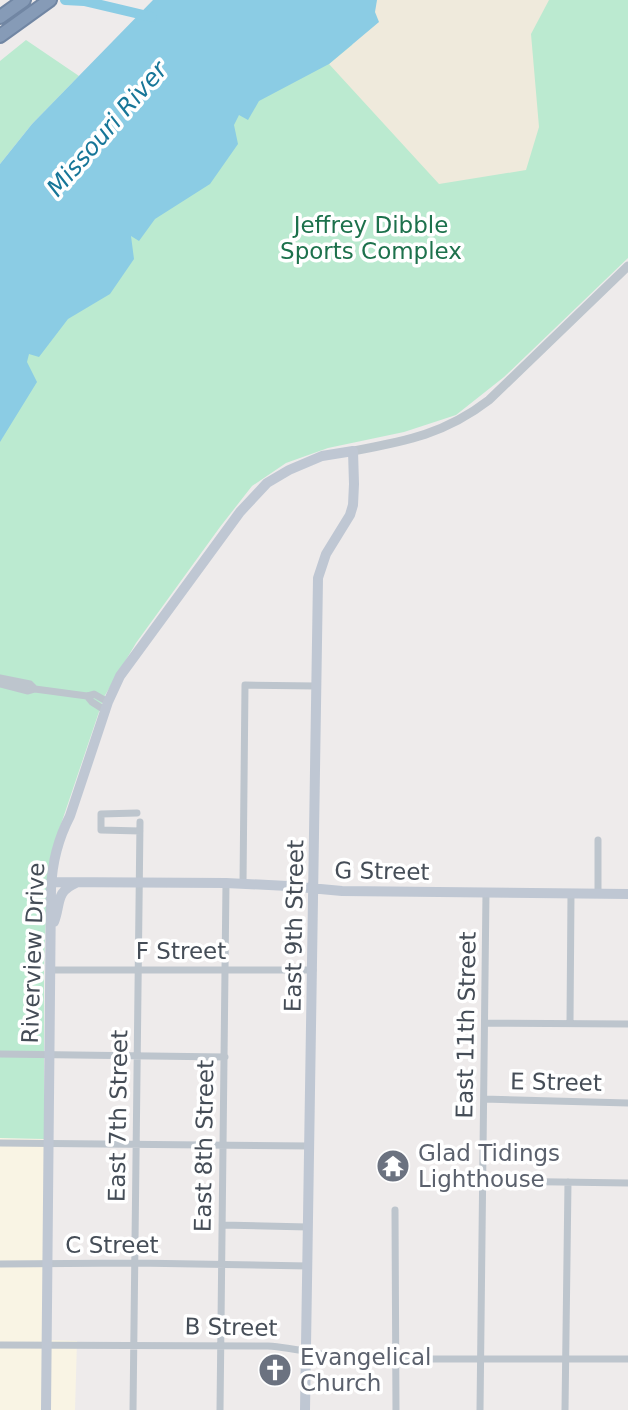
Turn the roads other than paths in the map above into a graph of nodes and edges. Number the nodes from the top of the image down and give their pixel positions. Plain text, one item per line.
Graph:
1 (11, 0) edge
2 (24, 0) edge
3 (45, 3) edge
4 (0, 7) edge
5 (0, 17) edge
6 (0, 38) edge
7 (628, 266) edge
8 (353, 451) junction
9 (0, 678) edge
10 (0, 684) edge
11 (316, 686) junction
12 (35, 689) junction
13 (107, 706) junction
14 (136, 813) dead end
15 (598, 840) dead end
16 (51, 883) junction
17 (77, 883) junction
18 (139, 883) junction
19 (226, 883) junction
20 (243, 884) junction
21 (313, 888) junction
22 (486, 892) junction
23 (571, 893) junction
24 (598, 894) junction
25 (628, 894) edge
26 (51, 929) junction
27 (50, 970) junction
28 (139, 970) junction
29 (226, 970) junction
30 (313, 970) junction
31 (485, 1023) junction
32 (570, 1023) junction
33 (628, 1024) edge
34 (0, 1054) edge
35 (50, 1055) junction
36 (138, 1057) junction
37 (225, 1057) junction
38 (484, 1099) junction
39 (628, 1103) edge
40 (0, 1143) edge
41 (48, 1143) junction
42 (137, 1143) junction
43 (224, 1144) junction
44 (310, 1146) junction
45 (483, 1181) junction
46 (568, 1182) junction
47 (628, 1183) edge
48 (395, 1210) dead end
49 (222, 1225) junction
50 (308, 1227) junction
51 (135, 1263) junction
52 (0, 1264) edge
53 (48, 1264) junction
54 (221, 1264) junction
55 (308, 1266) junction
56 (134, 1344) junction
57 (0, 1345) edge
58 (46, 1345) junction
59 (221, 1345) junction
60 (306, 1350) junction
61 (481, 1358) junction
62 (396, 1359) junction
63 (565, 1359) junction
64 (628, 1359) edge
65 (46, 1410) edge
66 (133, 1410) edge
67 (220, 1410) edge
68 (305, 1410) edge
69 (396, 1410) edge
70 (480, 1410) edge
71 (565, 1410) edge

1 - 4 highway
2 - 5 highway
3 - 6 highway
7 - 8 street
8 - 11 main road, East 9th Street
8 - 13 main road, Riverview Drive
9 - 12 street
10 - 12 street
11 - 20 street
11 - 21 main road, East 9th Street
12 - 13 street
13 - 16 main road, Riverview Drive
14 - 18 street, East 7th Street
15 - 24 street
16 - 17 main road, G Street
16 - 26 main road, Riverview Drive
17 - 18 main road, G Street
17 - 26 main road
18 - 19 main road, G Street
18 - 28 street, East 7th Street
19 - 20 main road, G Street
19 - 29 street, East 8th Street
20 - 21 main road, G Street
21 - 22 main road, G Street
21 - 30 main road, East 9th Street
22 - 23 main road, G Street
22 - 31 street, East 11th Street
23 - 24 main road, G Street
23 - 32 street
24 - 25 main road, G Street
26 - 27 main road, Riverview Drive
27 - 28 street, F Street
27 - 35 main road, Riverview Drive
28 - 29 street, F Street
28 - 36 street, East 7th Street
29 - 30 street, F Street
29 - 37 street, East 8th Street
30 - 44 main road, East 9th Street
31 - 32 street
31 - 38 street, East 11th Street
32 - 33 street
34 - 35 street
35 - 36 street
35 - 41 main road, Riverview Drive
36 - 37 street
36 - 42 street, East 7th Street
37 - 43 street, East 8th Street
38 - 39 street, E Street
38 - 45 street, East 11th Street
40 - 41 street
41 - 42 street
41 - 53 main road, Riverview Drive
42 - 43 street
42 - 51 street, East 7th Street
43 - 44 street
43 - 49 street, East 8th Street
44 - 50 main road, East 9th Street
45 - 46 street
45 - 61 street, East 11th Street
46 - 47 street
46 - 63 street
48 - 62 street
49 - 50 street
49 - 54 street, East 8th Street
50 - 55 main road, East 9th Street
51 - 53 street, C Street
51 - 54 street, C Street
51 - 56 street, East 7th Street
52 - 53 street, C Street
53 - 58 main road, Riverview Drive
54 - 55 street, C Street
54 - 59 street, East 8th Street
55 - 60 main road, East 9th Street
56 - 58 street, B Street
56 - 59 street, B Street
56 - 66 street, East 7th Street
57 - 58 street, B Street
58 - 65 main road, Riverview Drive
59 - 60 street, B Street
59 - 67 street, East 8th Street
60 - 62 street, B Street
60 - 68 main road, East 9th Street
61 - 62 street, B Street
61 - 63 street, B Street
61 - 70 street, East 11th Street
62 - 69 street
63 - 64 street, B Street
63 - 71 street

